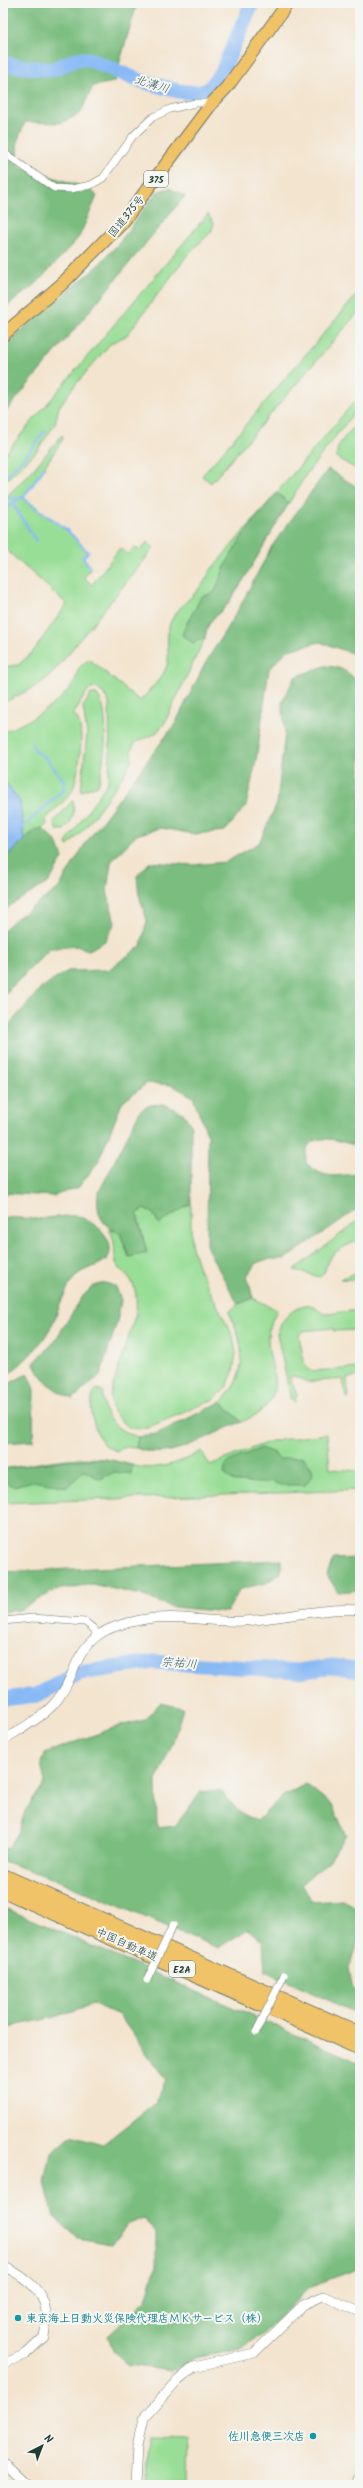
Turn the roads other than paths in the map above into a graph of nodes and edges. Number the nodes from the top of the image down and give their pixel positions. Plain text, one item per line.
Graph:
1 (288, 3) edge
2 (212, 103) junction
3 (3, 152) edge
4 (3, 335) edge
5 (360, 1610) edge
6 (3, 1621) edge
7 (97, 1636) junction
8 (3, 1740) edge
9 (3, 1876) edge
10 (3, 1890) edge
11 (173, 1924) dead end
12 (284, 1975) dead end
13 (147, 1980) dead end
14 (256, 2032) dead end
15 (360, 2034) edge
16 (360, 2048) edge
17 (3, 2266) edge
18 (359, 2310) edge
19 (3, 2364) edge
20 (3, 2461) edge
21 (360, 2474) edge
22 (29, 2485) edge
23 (135, 2485) edge
24 (356, 2485) edge

1 - 2 highway, 国道375号 / 375
2 - 3 street
2 - 4 highway, 国道375号 / 375
5 - 7 street
6 - 7 street
7 - 8 street
9 - 15 highway, 中国自動車道 / E2A
10 - 16 highway, 中国自動車道 / E2A
11 - 13 street, bridge
12 - 14 street, bridge
17 - 19 street
18 - 23 street
20 - 22 street
21 - 24 street

